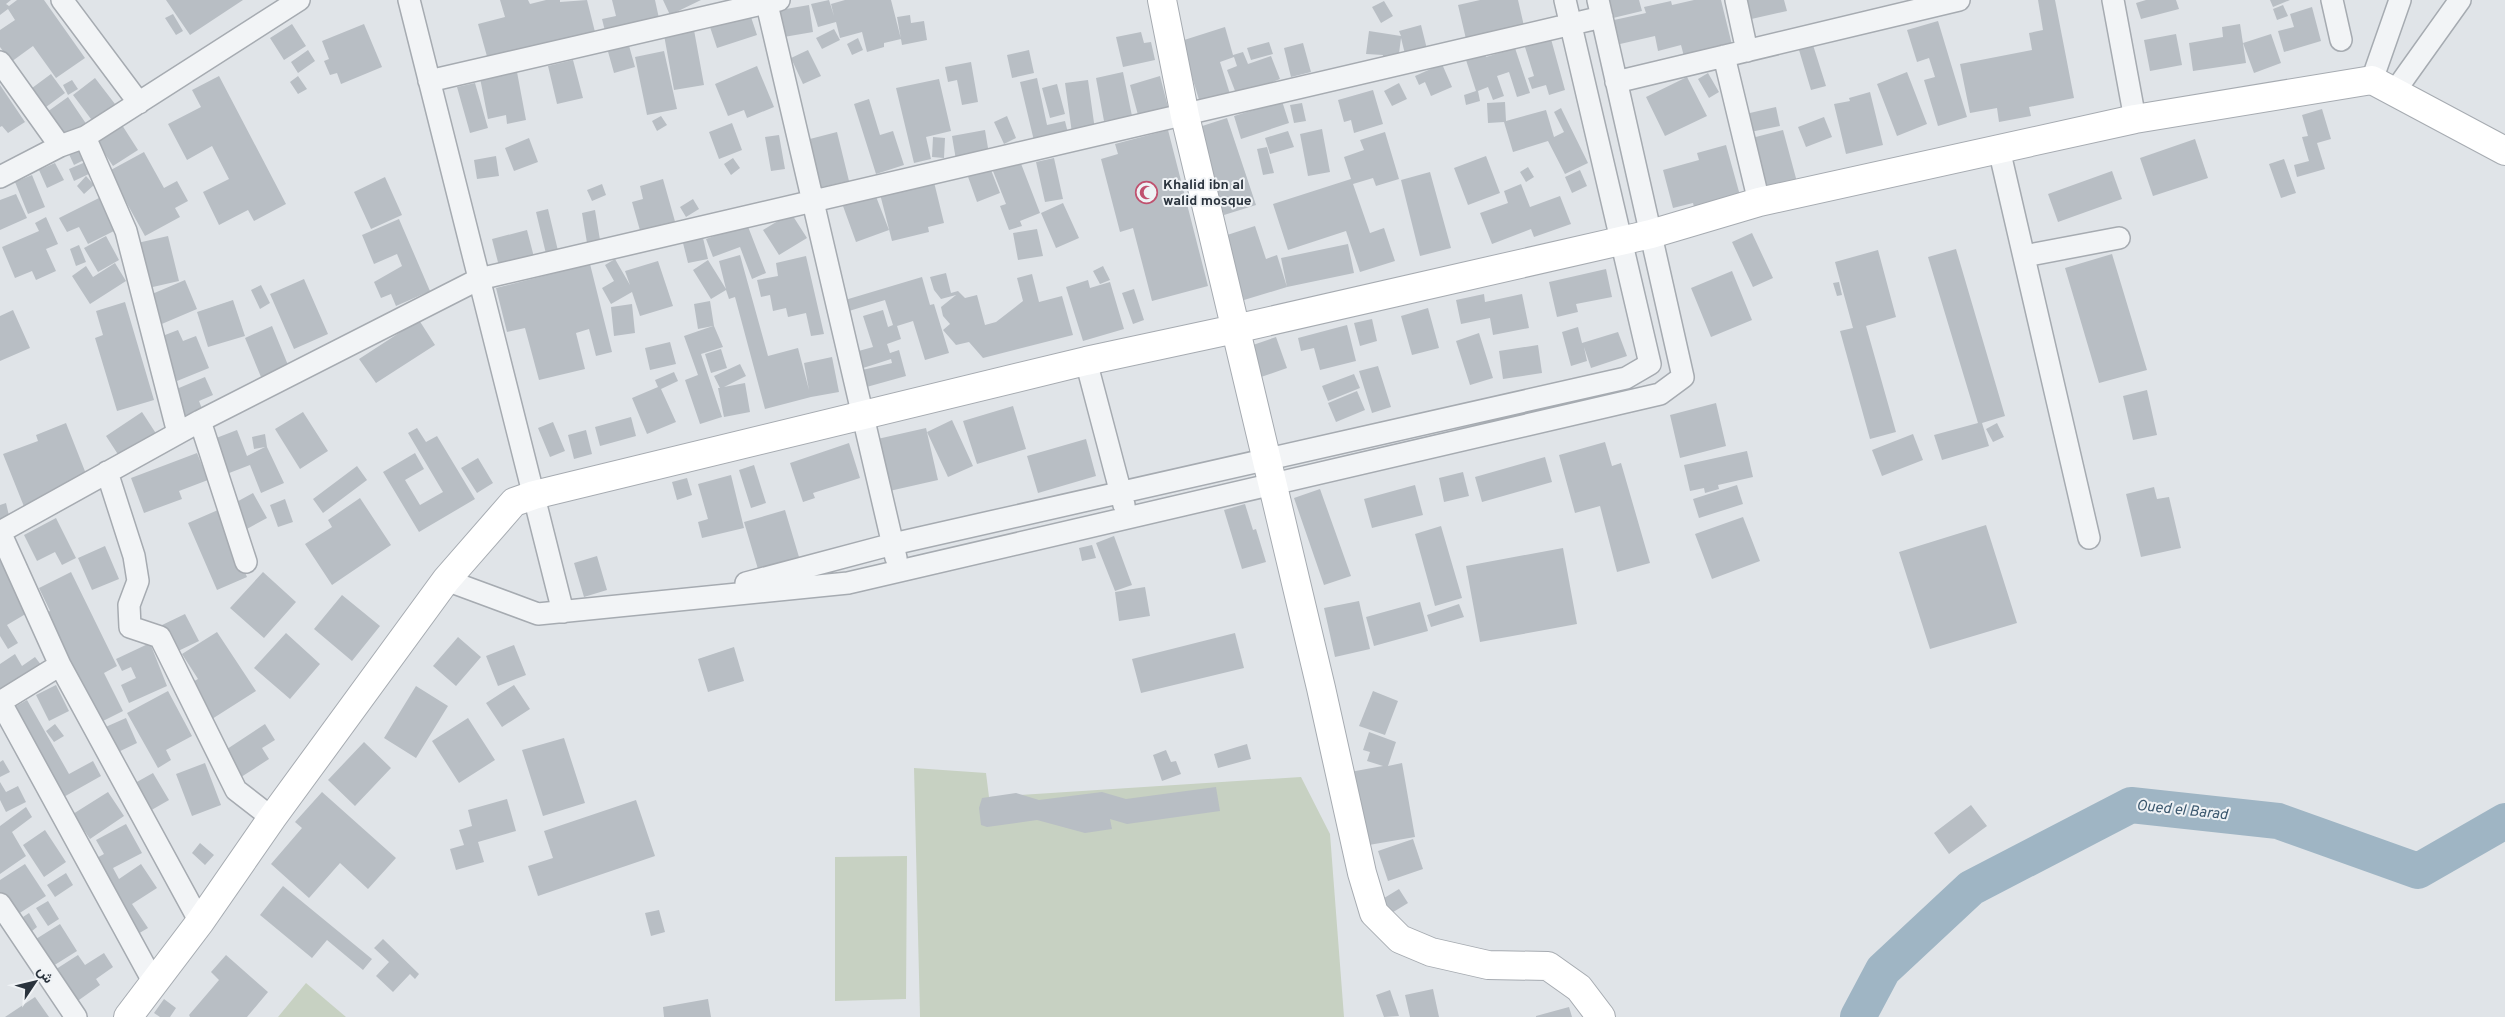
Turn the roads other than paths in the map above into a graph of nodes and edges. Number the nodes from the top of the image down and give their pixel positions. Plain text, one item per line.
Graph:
1 (62, 0) edge
2 (299, 0) edge
3 (409, 0) edge
4 (1162, 0) edge
5 (1565, 0) edge
6 (1736, 0) edge
7 (1959, 0) edge
8 (2113, 0) edge
9 (2332, 0) edge
10 (2400, 0) edge
11 (2460, 0) edge
12 (771, 1) edge
13 (1600, 9) edge
14 (1571, 24) junction
15 (2341, 40) dead end
16 (1747, 51) junction
17 (1724, 56) junction
18 (0, 62) edge
19 (430, 81) junction
20 (1616, 82) junction
21 (2384, 85) junction
22 (139, 103) junction
23 (1185, 116) junction
24 (2135, 119) junction
25 (85, 137) junction
26 (60, 146) junction
27 (1999, 149) junction
28 (2505, 151) edge
29 (0, 177) edge
30 (812, 202) junction
31 (1759, 202) junction
32 (1651, 234) junction
33 (2119, 238) dead end
34 (1621, 241) junction
35 (2024, 256) junction
36 (479, 279) junction
37 (1235, 329) junction
38 (1086, 360) junction
39 (862, 415) junction
40 (200, 421) junction
41 (178, 433) junction
42 (108, 472) junction
43 (1270, 472) junction
44 (1121, 493) junction
45 (534, 495) junction
46 (1128, 517) junction
47 (0, 532) edge
48 (2089, 538) dead end
49 (893, 544) junction
50 (246, 562) dead end
51 (899, 571) junction
52 (446, 580) junction
53 (683, 600) junction
54 (564, 612) junction
55 (60, 665) junction
56 (0, 702) edge
57 (272, 818) junction
58 (0, 904) edge
59 (200, 922) junction
60 (154, 984) junction
61 (76, 1017) edge
62 (128, 1017) edge
63 (1601, 1017) edge

1 - 22 street
2 - 22 street
3 - 19 street
4 - 23 street
5 - 14 street
6 - 16 street
7 - 16 street
8 - 24 street
9 - 15 street
10 - 21 street
11 - 21 street
12 - 19 street
12 - 30 street
13 - 14 street
13 - 20 street
14 - 23 street
14 - 34 street
16 - 17 street
17 - 20 street
17 - 31 street
18 - 26 street
19 - 36 street
20 - 32 street
21 - 24 street
21 - 28 street
22 - 25 street
23 - 30 street
23 - 37 street
24 - 27 street
25 - 26 street
25 - 41 street
26 - 29 street
27 - 31 street
27 - 35 street
30 - 36 street
30 - 39 street
31 - 32 street
32 - 34 street
32 - 43 street
33 - 35 street
34 - 37 street
34 - 43 street
35 - 48 street
36 - 40 street
36 - 45 street
37 - 38 street
37 - 43 street
38 - 39 street
38 - 44 street
39 - 45 street
39 - 49 street
40 - 41 street
40 - 50 street
41 - 42 street
42 - 47 street
42 - 57 street
43 - 44 street
43 - 46 street
43 - 63 street
44 - 46 street
44 - 49 street
45 - 52 street
45 - 54 street
46 - 51 street
47 - 55 street
49 - 51 street
49 - 53 street
51 - 53 street
52 - 54 street
52 - 57 street
53 - 54 street
55 - 56 street
55 - 59 street
56 - 60 street
57 - 59 street
58 - 61 street
59 - 60 street
60 - 62 street

